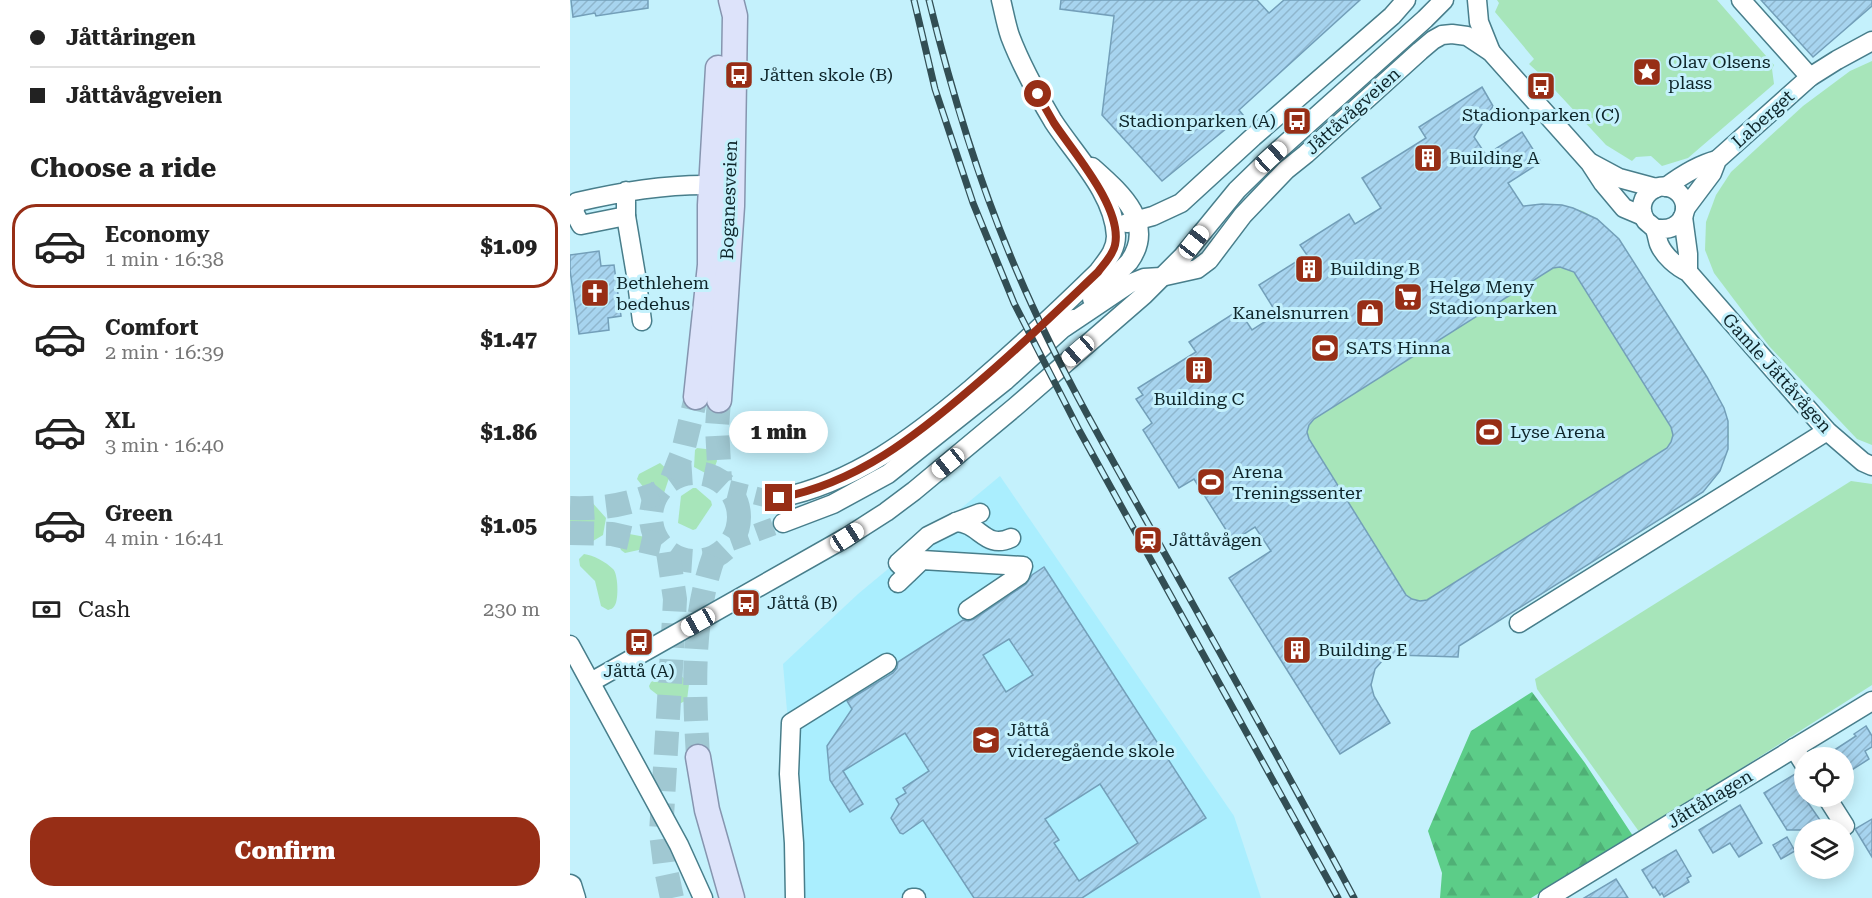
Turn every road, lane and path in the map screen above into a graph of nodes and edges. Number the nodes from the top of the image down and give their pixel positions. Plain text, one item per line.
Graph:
1 (725, 0) edge
2 (732, 0) edge
3 (1001, 0) edge
4 (1406, 0) edge
5 (1444, 0) edge
6 (1477, 0) edge
7 (1741, 0) edge
8 (1872, 41) edge
9 (1491, 52) junction
10 (1810, 77) junction
11 (1080, 156) junction
12 (1717, 160) junction
13 (1590, 163) junction
14 (712, 186) junction
15 (1661, 187) junction
16 (626, 191) junction
17 (1684, 213) junction
18 (626, 216) junction
19 (1138, 220) junction
20 (1649, 222) junction
21 (1114, 227) junction
22 (1688, 272) junction
23 (1161, 277) junction
24 (642, 321) dead end
25 (1065, 327) junction
26 (1827, 431) junction
27 (1872, 466) edge
28 (779, 498) tunnel mouth
29 (783, 523) tunnel mouth
30 (1011, 538) dead end
31 (968, 610) dead end
32 (1519, 623) dead end
33 (570, 645) edge
34 (887, 663) dead end
35 (591, 682) junction
36 (1872, 701) edge
37 (1796, 747) edge
38 (1794, 748) edge
39 (698, 757) tunnel mouth
40 (570, 884) edge
41 (576, 898) edge
42 (703, 898) edge
43 (732, 898) edge
44 (795, 898) edge
45 (1548, 898) edge

1 - 14 main road, Boganesveien
2 - 14 main road, Boganesveien
3 - 11 street
4 - 19 street
5 - 23 street
6 - 9 street
7 - 10 street, Laberget
8 - 10 street, Laberget
9 - 13 street
9 - 23 street, Jåttåvågveien
10 - 12 street, Laberget
11 - 19 street
11 - 21 street
12 - 15 street, Laberget
12 - 17 street, Laberget
13 - 15 street
13 - 20 street
14 - 16 street
15 - 17 street
15 - 20 street
16 - 18 street
16 - 18 street
17 - 20 street
17 - 22 street
18 - 24 street
19 - 21 street
19 - 25 street, Jåttåvågveien
20 - 22 street, Gamle Jåttåvågen
21 - 28 street
22 - 26 street, Gamle Jåttåvågen
23 - 25 street, Jåttåvågveien
23 - 35 street
25 - 29 street, Jåttåvågveien
26 - 27 street, Gamle Jåttåvågen
26 - 32 street
30 - 31 street
33 - 35 street
34 - 44 street
35 - 42 street
36 - 37 street, Jåttåhagen
38 - 45 street, Jåttåhagen
39 - 43 main road
40 - 41 street

